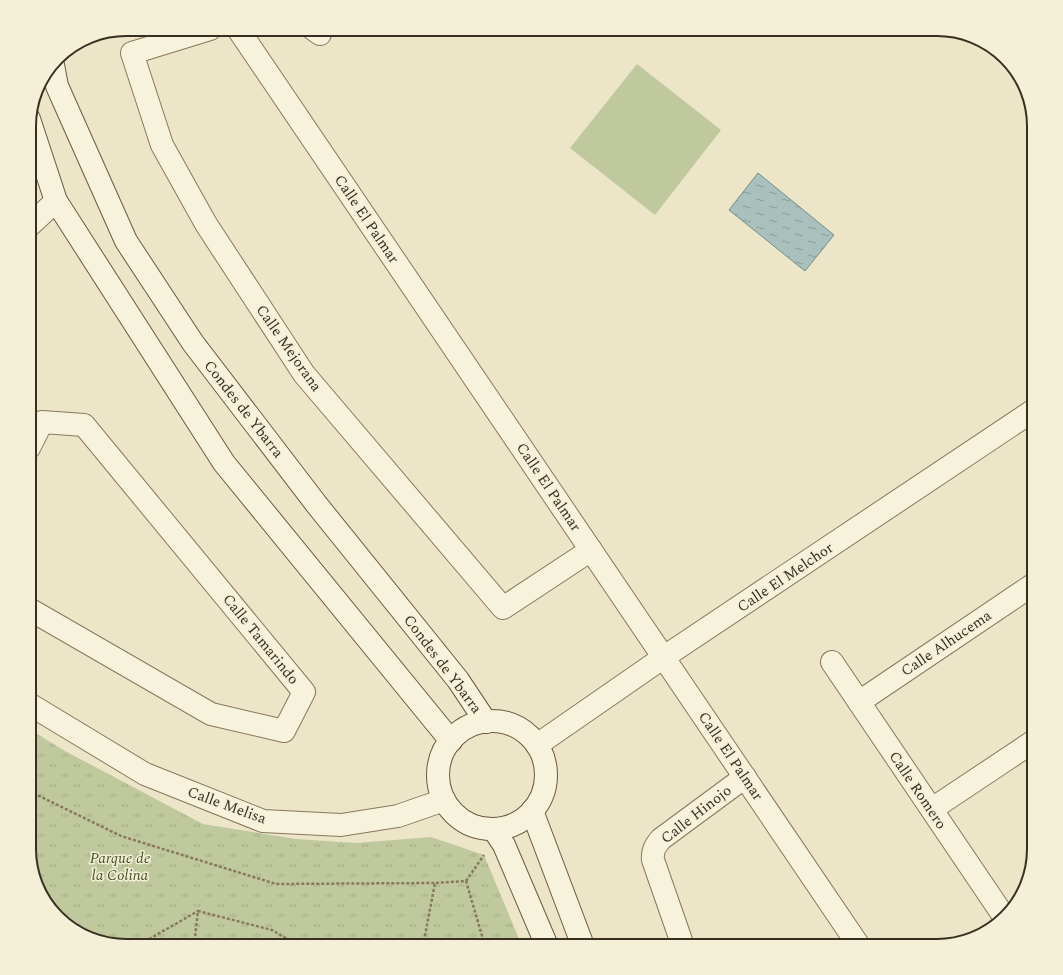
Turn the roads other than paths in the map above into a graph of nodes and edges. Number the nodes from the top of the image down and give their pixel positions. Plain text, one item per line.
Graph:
1 (188, 36) edge
2 (243, 36) edge
3 (54, 72) edge
4 (36, 140) edge
5 (56, 201) junction
6 (36, 220) edge
7 (1027, 415) edge
8 (36, 434) edge
9 (591, 550) junction
10 (1027, 589) edge
11 (36, 613) edge
12 (664, 658) junction
13 (832, 662) dead end
14 (859, 702) junction
15 (36, 708) edge
16 (486, 722) junction
17 (451, 740) junction
18 (536, 745) junction
19 (1027, 746) edge
20 (745, 777) junction
21 (444, 800) junction
22 (932, 809) junction
23 (532, 811) junction
24 (494, 830) junction
25 (1001, 913) edge
26 (544, 939) edge
27 (580, 939) edge
28 (681, 939) edge
29 (854, 939) edge

1 - 9 street, Calle Mejorana
2 - 9 street, Calle El Palmar
3 - 16 street, Condes de Ybarra
4 - 5 street
5 - 6 street
5 - 17 street
7 - 12 street, Calle El Melchor
8 - 11 street, Calle Tamarindo
9 - 12 street, Calle El Palmar
10 - 14 street, Calle Alhucema
12 - 18 street, Calle El Melchor
12 - 20 street, Calle El Palmar
13 - 14 street, Calle Romero
14 - 22 street, Calle Romero
15 - 21 street, Calle Melisa
16 - 17 street
16 - 18 street
17 - 21 street
18 - 23 street
19 - 22 street
20 - 28 street, Calle Hinojo
20 - 29 street, Calle El Palmar
21 - 24 street
22 - 25 street, Calle Romero
23 - 24 street
23 - 27 street
24 - 26 street

